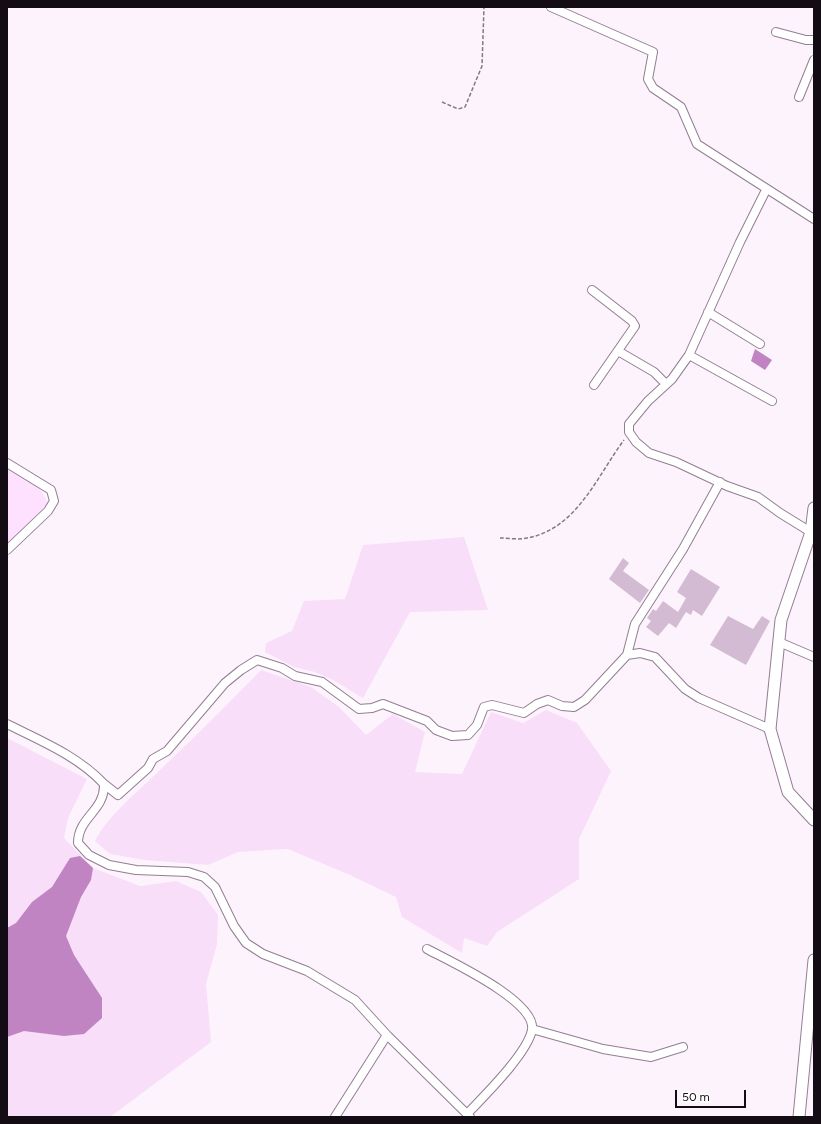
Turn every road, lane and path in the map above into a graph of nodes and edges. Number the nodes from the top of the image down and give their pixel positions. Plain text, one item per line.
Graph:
1 (484, 7) edge
2 (551, 7) edge
3 (776, 32) dead end
4 (814, 40) edge
5 (814, 60) edge
6 (799, 97) dead end
7 (442, 102) dead end
8 (766, 190) junction
9 (814, 219) edge
10 (592, 290) dead end
11 (708, 312) junction
12 (760, 344) dead end
13 (618, 351) junction
14 (689, 355) junction
15 (594, 384) dead end
16 (666, 384) junction
17 (772, 401) dead end
18 (630, 432) junction
19 (7, 463) edge
20 (720, 482) junction
21 (814, 508) edge
22 (812, 533) edge
23 (500, 538) dead end
24 (7, 550) edge
25 (779, 642) junction
26 (628, 655) junction
27 (814, 657) edge
28 (7, 724) edge
29 (770, 729) junction
30 (104, 784) junction
31 (814, 820) edge
32 (427, 949) dead end
33 (814, 960) edge
34 (532, 1029) junction
35 (387, 1035) junction
36 (683, 1047) dead end
37 (468, 1116) edge
38 (335, 1117) edge
39 (799, 1117) edge

1 - 7 path
2 - 8 street
3 - 4 street
5 - 6 street
8 - 9 street
8 - 11 street
10 - 13 street
11 - 12 street
11 - 14 street
13 - 15 street
13 - 16 street
14 - 16 street
14 - 17 street
16 - 18 street
18 - 20 street
18 - 23 path
19 - 24 street
20 - 22 street
20 - 26 street
21 - 22 street
22 - 25 street
25 - 27 street
25 - 29 street
26 - 29 street
26 - 30 street
28 - 30 street
29 - 31 street
30 - 35 street
32 - 34 street
33 - 39 street
34 - 36 street
34 - 37 street
35 - 37 street
35 - 38 street

